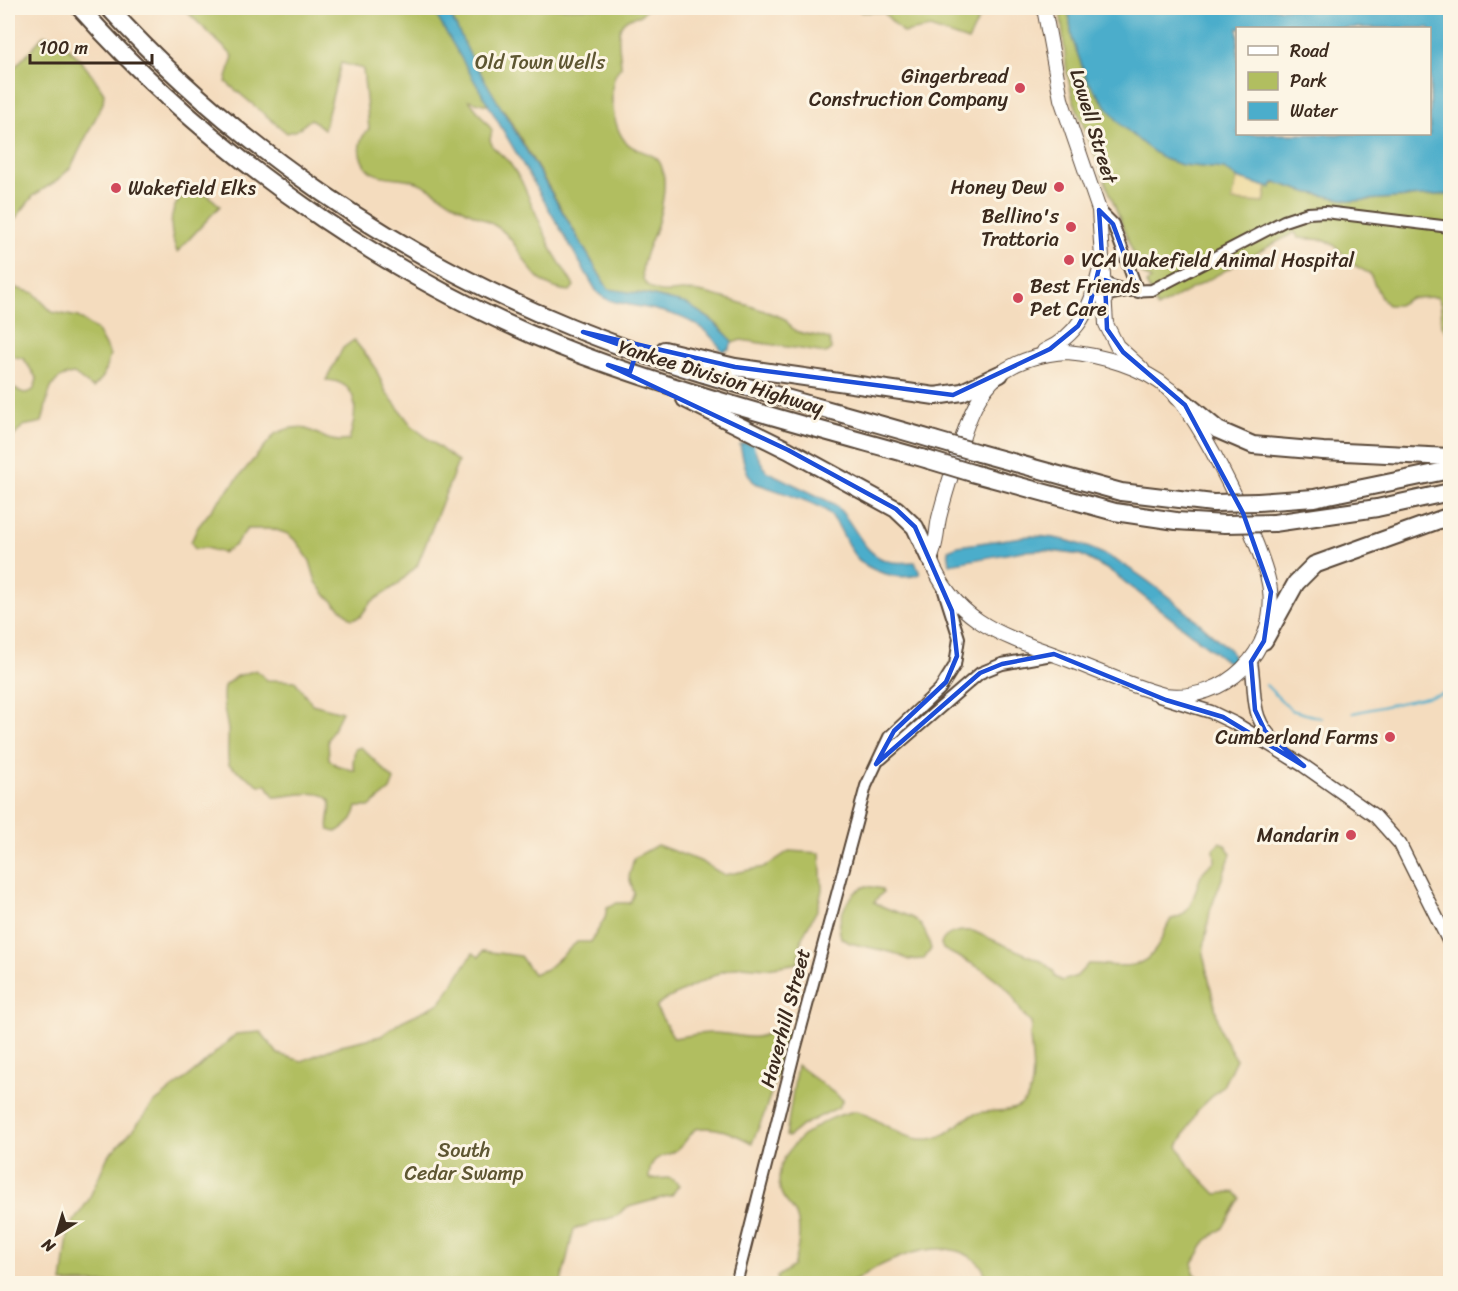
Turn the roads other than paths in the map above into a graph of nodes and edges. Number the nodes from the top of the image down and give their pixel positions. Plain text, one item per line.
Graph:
1 (80, 8) edge
2 (109, 8) edge
3 (1044, 8) edge
4 (1054, 8) edge
5 (1054, 61) junction
6 (1100, 210) junction
7 (1450, 227) edge
8 (1102, 256) junction
9 (1104, 290) junction
10 (1133, 291) junction
11 (583, 332) junction
12 (1033, 356) junction
13 (608, 365) junction
14 (1000, 374) junction
15 (1151, 376) junction
16 (1176, 396) junction
17 (1450, 457) edge
18 (1450, 470) edge
19 (1450, 492) edge
20 (1450, 516) edge
21 (930, 559) junction
22 (937, 577) junction
23 (1264, 641) junction
24 (1054, 654) junction
25 (1251, 662) junction
26 (1150, 691) junction
27 (876, 764) junction
28 (1304, 766) junction
29 (1450, 944) edge
30 (736, 1284) edge

1 - 13 highway, Yankee Division Highway
2 - 11 highway, Yankee Division Highway
3 - 5 main road, Lowell Street
4 - 5 main road
5 - 6 main road, Lowell Street
6 - 8 main road, Lowell Street
6 - 10 street
7 - 10 street
8 - 9 main road, Lowell Street
8 - 12 main road, Lowell Street
9 - 10 street
9 - 15 main road, Lowell Street
11 - 14 highway
11 - 18 highway, Yankee Division Highway, bridge
12 - 14 main road, Lowell Street
12 - 15 main road
13 - 19 highway, Yankee Division Highway, bridge
13 - 21 highway
14 - 21 main road, Lowell Street
15 - 16 main road, Lowell Street
16 - 17 highway
16 - 23 main road, Lowell Street
20 - 23 highway
21 - 22 main road
22 - 24 main road
22 - 27 street, Haverhill Street
23 - 25 main road
24 - 26 main road
24 - 27 street, Haverhill Street
25 - 26 main road
25 - 28 main road
26 - 28 main road
27 - 30 street, Haverhill Street
28 - 29 main road

